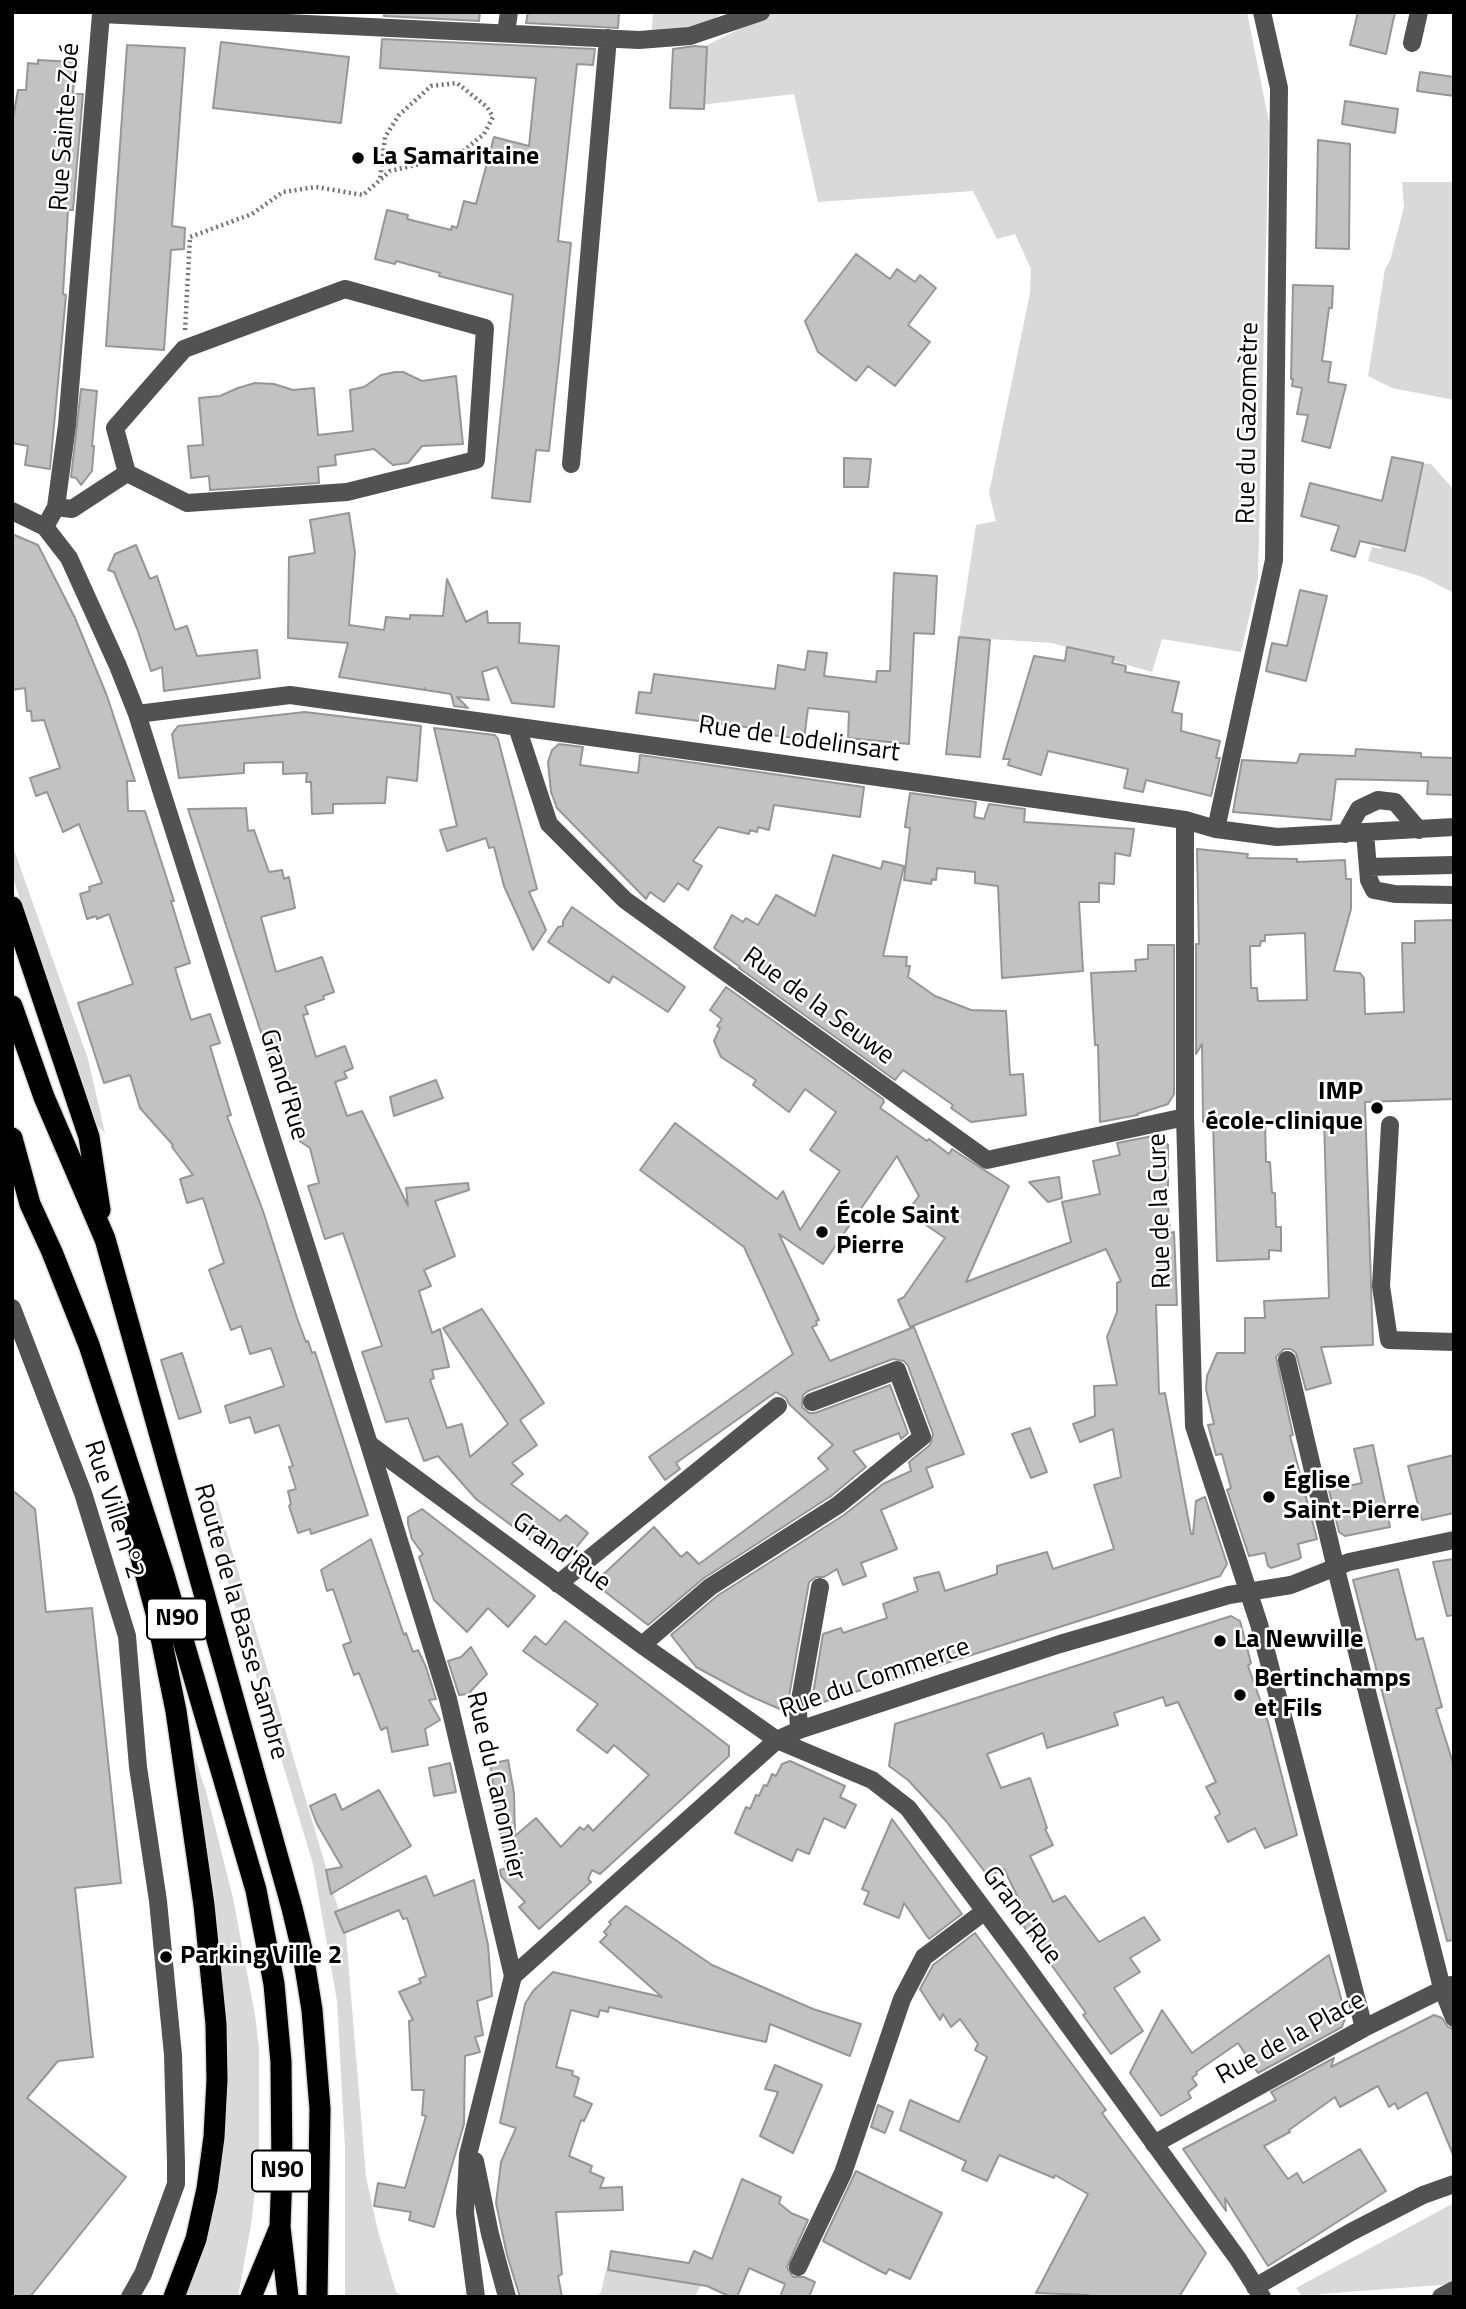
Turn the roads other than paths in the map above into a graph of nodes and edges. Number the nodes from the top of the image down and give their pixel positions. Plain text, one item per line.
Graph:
1 (509, 12) edge
2 (761, 12) edge
3 (1262, 12) edge
4 (1419, 12) edge
5 (99, 13) edge
6 (506, 33) junction
7 (608, 38) junction
8 (1412, 43) dead end
9 (571, 464) dead end
10 (127, 473) junction
11 (56, 507) junction
12 (12, 511) edge
13 (45, 527) junction
14 (138, 714) junction
15 (517, 727) junction
16 (1185, 820) junction
17 (1454, 827) edge
18 (1216, 829) junction
19 (1419, 830) junction
20 (1365, 833) junction
21 (1345, 834) junction
22 (1454, 865) edge
23 (1367, 867) junction
24 (1454, 895) edge
25 (12, 907) edge
26 (12, 1006) edge
27 (1185, 1117) junction
28 (1390, 1125) dead end
29 (12, 1138) edge
30 (12, 1177) edge
31 (30, 1204) junction
32 (105, 1239) junction
33 (12, 1310) edge
34 (1454, 1342) edge
35 (1287, 1360) dead end
36 (811, 1402) dead end
37 (778, 1406) dead end
38 (113, 1418) junction
39 (369, 1444) junction
40 (1454, 1540) edge
41 (1336, 1569) junction
42 (558, 1584) junction
43 (820, 1587) dead end
44 (1249, 1592) junction
45 (642, 1646) junction
46 (799, 1730) junction
47 (777, 1740) junction
48 (985, 1911) junction
49 (513, 1976) junction
50 (1448, 1986) edge
51 (1454, 2018) edge
52 (1364, 2028) junction
53 (471, 2144) junction
54 (1154, 2144) junction
55 (1454, 2184) edge
56 (279, 2227) junction
57 (798, 2267) dead end
58 (1454, 2290) edge
59 (1259, 2292) edge
60 (130, 2297) edge
61 (174, 2297) edge
62 (251, 2297) edge
63 (288, 2297) edge
64 (317, 2297) edge
65 (476, 2297) edge
66 (507, 2297) edge
67 (1441, 2297) edge

1 - 6 street
2 - 7 street, Rue Sainte-Zoé
3 - 18 street, Rue du Gazomètre
4 - 8 street
5 - 6 street, Rue Sainte-Zoé
5 - 11 street, Rue Sainte-Zoé
6 - 7 street, Rue Sainte-Zoé
7 - 9 street
10 - 10 street
10 - 11 street
11 - 13 street, Rue Sainte-Zoé
12 - 13 street
13 - 14 street, Grand'Rue
14 - 15 street, Rue de Lodelinsart
14 - 39 street, Grand'Rue
15 - 16 street, Rue de Lodelinsart
15 - 27 street, Rue de la Seuwe
16 - 18 street, Rue de Lodelinsart
16 - 27 street, Rue de la Cure
17 - 19 street, Rue de Lodelinsart
18 - 21 street, Rue de Lodelinsart
19 - 20 street, Rue de Lodelinsart
19 - 21 street
20 - 21 street, Rue de Lodelinsart
20 - 23 street
22 - 23 street
23 - 24 street
25 - 32 highway
26 - 32 highway, Route de la Basse Sambre / N90
27 - 44 street, Rue de la Cure
28 - 34 street
29 - 31 highway, N90
30 - 31 highway
31 - 38 highway, N90
32 - 64 highway, Route de la Basse Sambre / N90
33 - 60 street, Rue Ville n°2
35 - 41 street
36 - 45 street
37 - 42 street
38 - 56 highway, N90
38 - 61 highway
39 - 42 street, Grand'Rue
39 - 49 street, Rue du Canonnier
40 - 41 street, Rue du Commerce
41 - 44 street, Rue du Commerce
41 - 50 street
42 - 45 street, Grand'Rue
43 - 46 street
44 - 46 street, Rue du Commerce
44 - 52 street, Rue de la Cure
45 - 47 street, Grand'Rue
46 - 47 street, Rue du Commerce
47 - 48 street, Grand'Rue
47 - 49 street, Rue du Commerce
48 - 54 street, Grand'Rue
48 - 57 street
49 - 53 street, Rue du Canonnier
50 - 51 street
50 - 52 street, Rue de la Place
52 - 54 street, Rue de la Place
53 - 65 street, Rue du Canonnier
53 - 66 street, Rue du Canonnier
54 - 59 street, Grand'Rue
55 - 59 street
56 - 62 highway
56 - 63 highway
58 - 67 street

